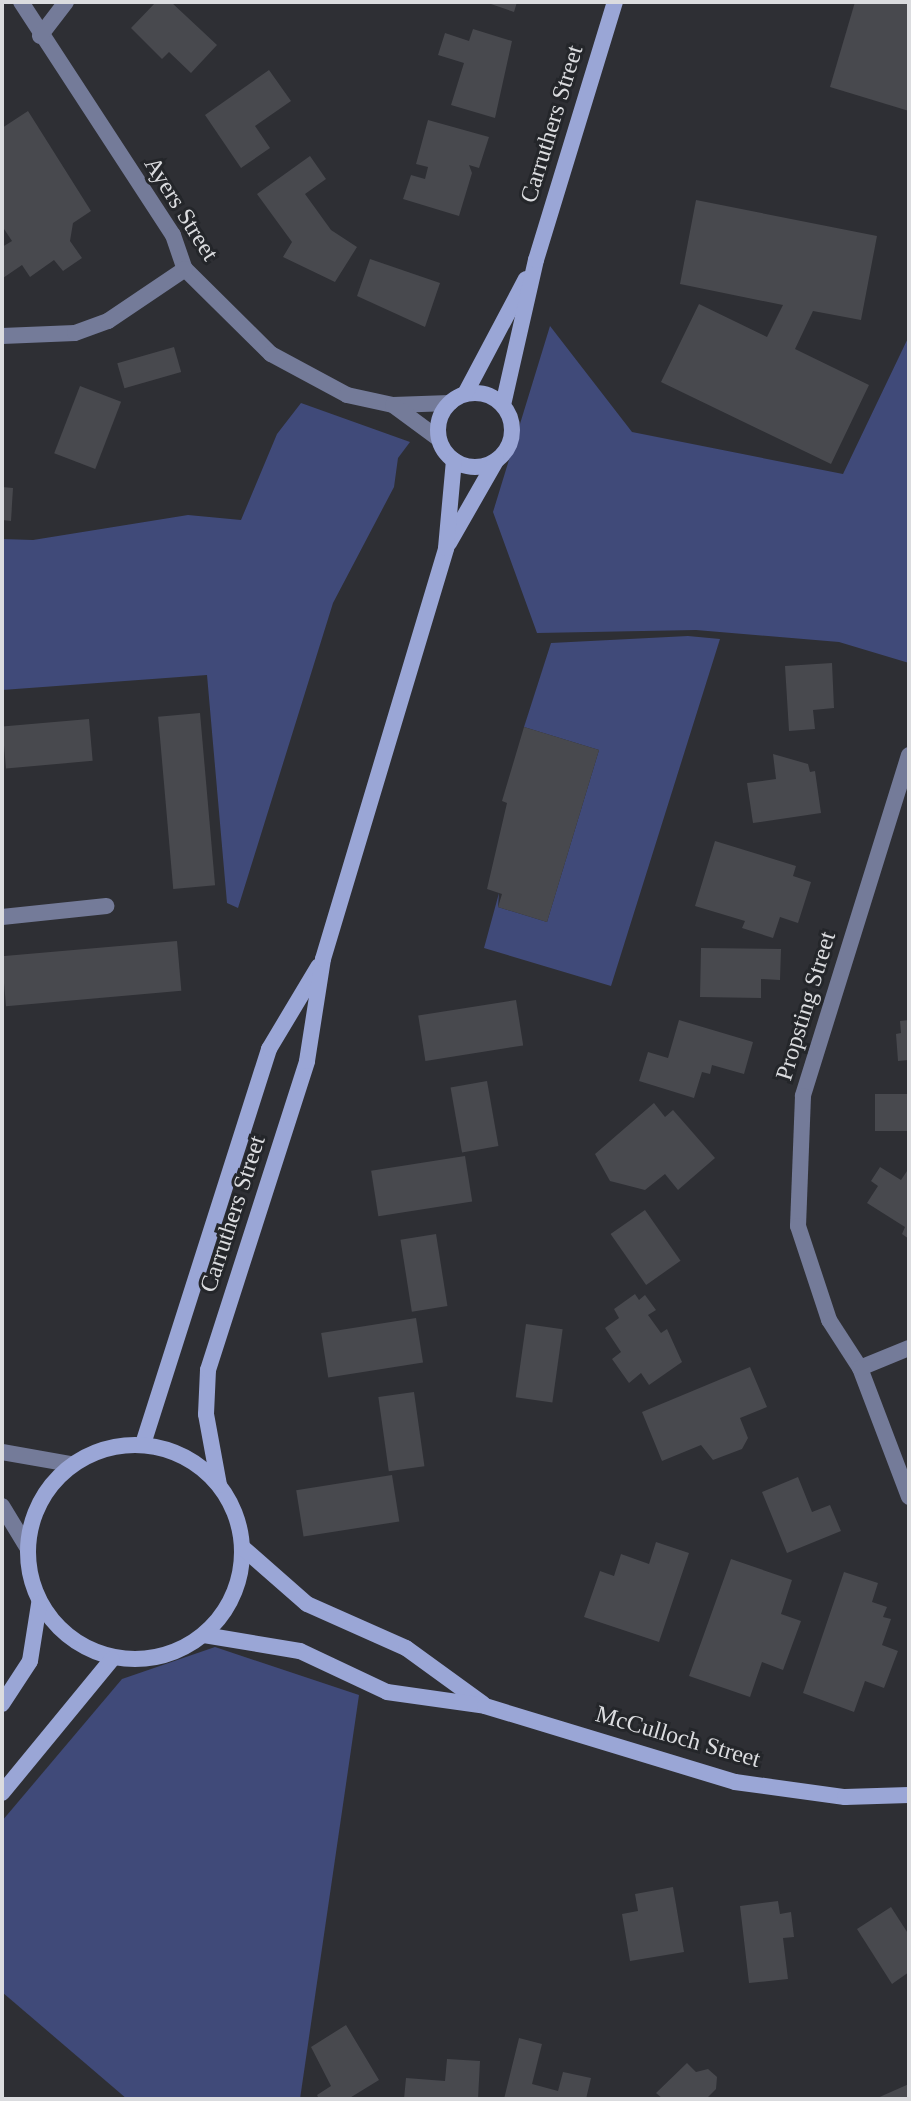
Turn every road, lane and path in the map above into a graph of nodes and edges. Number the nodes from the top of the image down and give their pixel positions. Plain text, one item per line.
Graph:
1 (21, 2) edge
2 (66, 2) edge
3 (615, 2) edge
4 (40, 36) junction
5 (536, 260) junction
6 (185, 269) junction
7 (2, 336) edge
8 (465, 394) junction
9 (450, 403) junction
10 (393, 405) junction
11 (503, 405) junction
12 (439, 439) junction
13 (454, 460) junction
14 (496, 461) junction
15 (446, 548) junction
16 (909, 755) edge
17 (106, 906) dead end
18 (2, 917) edge
19 (323, 959) junction
20 (909, 1348) edge
21 (860, 1368) junction
22 (143, 1444) junction
23 (2, 1452) edge
24 (71, 1464) junction
25 (219, 1485) junction
26 (909, 1497) edge
27 (2, 1506) edge
28 (27, 1547) junction
29 (242, 1547) junction
30 (39, 1604) junction
31 (204, 1635) junction
32 (112, 1659) junction
33 (2, 1704) edge
34 (485, 1706) junction
35 (2, 1793) edge
36 (909, 1795) edge

1 - 4 street, Ayers Street
2 - 4 street
3 - 5 main road, Carruthers Street
4 - 6 street, Ayers Street
5 - 8 main road, Carruthers Street
5 - 11 main road, Carruthers Street
6 - 7 street
6 - 10 street, Ayers Street
8 - 9 main road
8 - 11 main road
9 - 10 street, Ayers Street
9 - 12 main road
10 - 12 street, Ayers Street
11 - 14 main road
12 - 13 main road
13 - 14 main road
13 - 15 main road, Carruthers Street
14 - 15 main road, Carruthers Street
15 - 19 main road, Carruthers Street
16 - 21 street, Propsting Street
17 - 18 street
19 - 22 main road, Carruthers Street
19 - 25 main road, Carruthers Street
20 - 21 street
21 - 26 street, Propsting Street
22 - 24 main road
22 - 25 main road
23 - 24 street
24 - 28 main road
25 - 29 main road
27 - 28 street
28 - 30 main road
29 - 31 main road
29 - 34 main road, McCulloch Street
30 - 32 main road
30 - 33 main road
31 - 32 main road
31 - 34 main road, McCulloch Street
32 - 35 main road
34 - 36 main road, McCulloch Street

